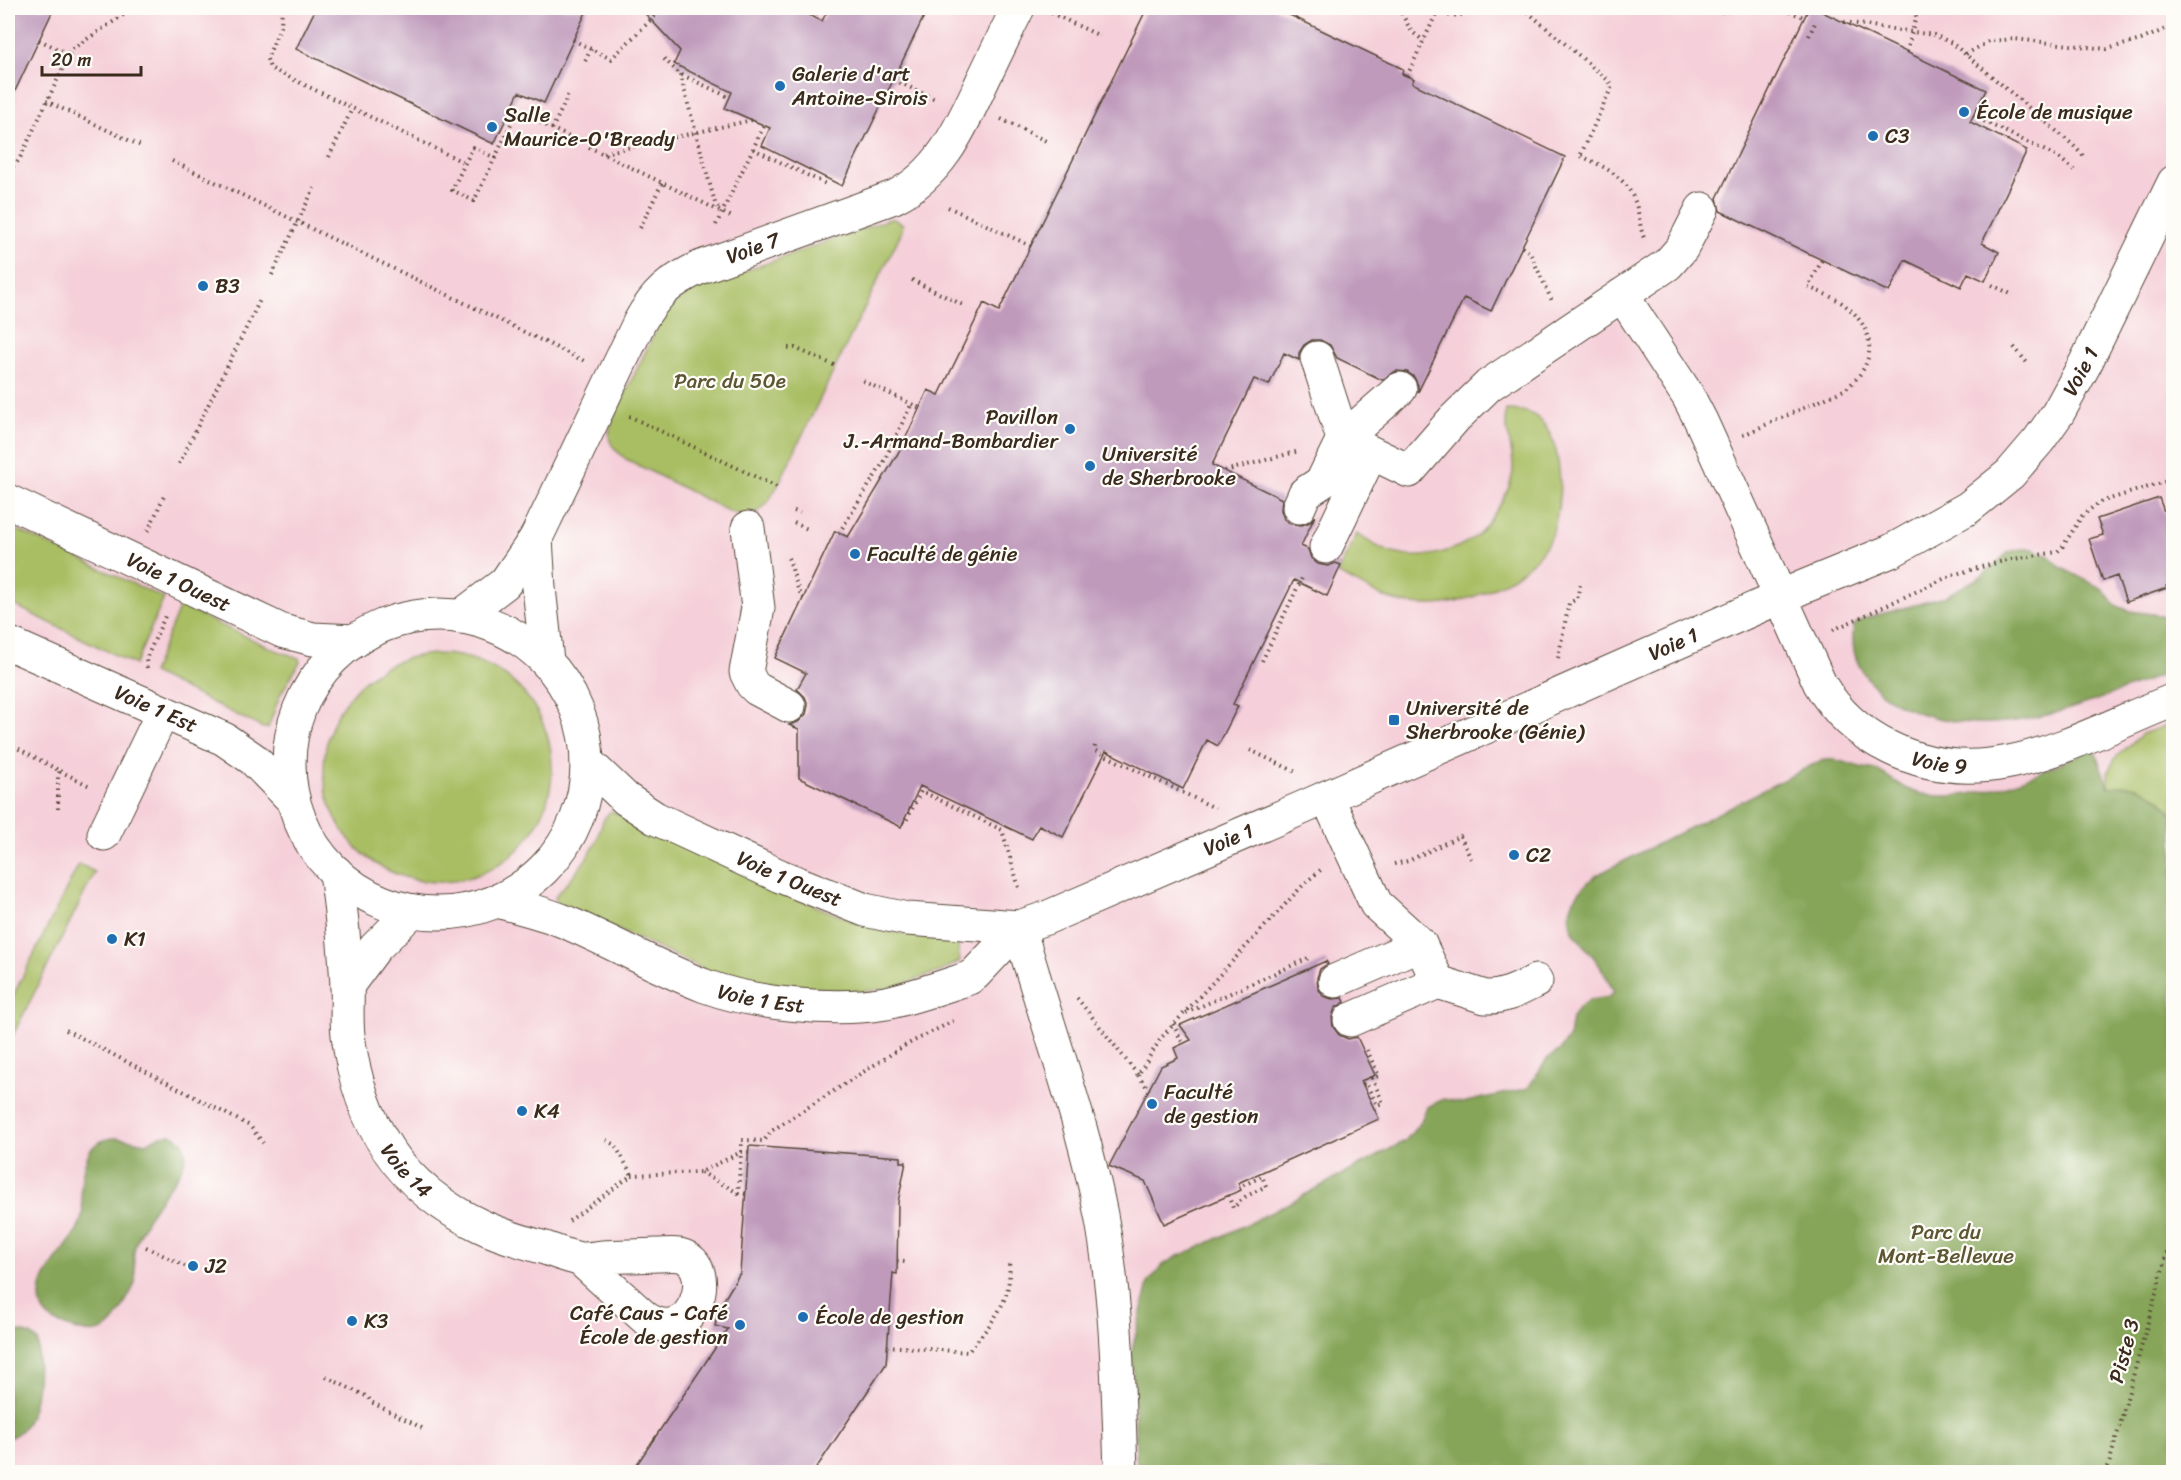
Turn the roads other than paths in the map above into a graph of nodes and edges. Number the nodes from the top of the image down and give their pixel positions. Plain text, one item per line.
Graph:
1 (1030, 8) edge
2 (2174, 182) edge
3 (1702, 209) dead end
4 (1622, 295) junction
5 (1317, 358) dead end
6 (1400, 389) dead end
7 (1357, 446) junction
8 (9, 503) edge
9 (1299, 507) dead end
10 (748, 528) dead end
11 (536, 538) junction
12 (1326, 547) dead end
13 (1781, 597) junction
14 (460, 617) junction
15 (355, 642) junction
16 (8, 643) edge
17 (548, 661) junction
18 (2174, 700) edge
19 (789, 706) dead end
20 (163, 712) junction
21 (587, 762) junction
22 (1317, 787) junction
23 (291, 798) junction
24 (104, 834) dead end
25 (336, 872) junction
26 (498, 901) junction
27 (412, 911) junction
28 (1019, 927) junction
29 (1420, 944) junction
30 (1335, 981) dead end
31 (1536, 981) dead end
32 (1438, 982) junction
33 (347, 986) junction
34 (1350, 1020) dead end
35 (580, 1258) dead end
36 (1121, 1473) edge

1 - 11 lane, Voie 7
2 - 13 lane, Voie 1
3 - 4 lane
4 - 7 lane
4 - 13 lane, Voie 9
5 - 7 lane
6 - 7 lane
7 - 9 lane
7 - 12 lane
8 - 15 lane, Voie 1 Ouest
10 - 19 lane
11 - 14 lane, Voie 7
11 - 17 lane, Voie 7
13 - 18 lane, Voie 9
13 - 22 lane, Voie 1
14 - 15 lane
14 - 17 lane
15 - 23 lane
16 - 20 lane, Voie 1 Est
17 - 21 lane
20 - 23 lane, Voie 1 Est
20 - 24 lane
21 - 26 lane
21 - 28 lane, Voie 1 Ouest
22 - 28 lane, Voie 1
22 - 29 lane
23 - 25 lane
25 - 27 lane
25 - 33 lane, Voie 14
26 - 27 lane
26 - 28 lane, Voie 1 Est
27 - 33 lane
28 - 36 lane
29 - 30 lane
29 - 32 lane
31 - 32 lane
32 - 34 lane
33 - 35 lane, Voie 14

